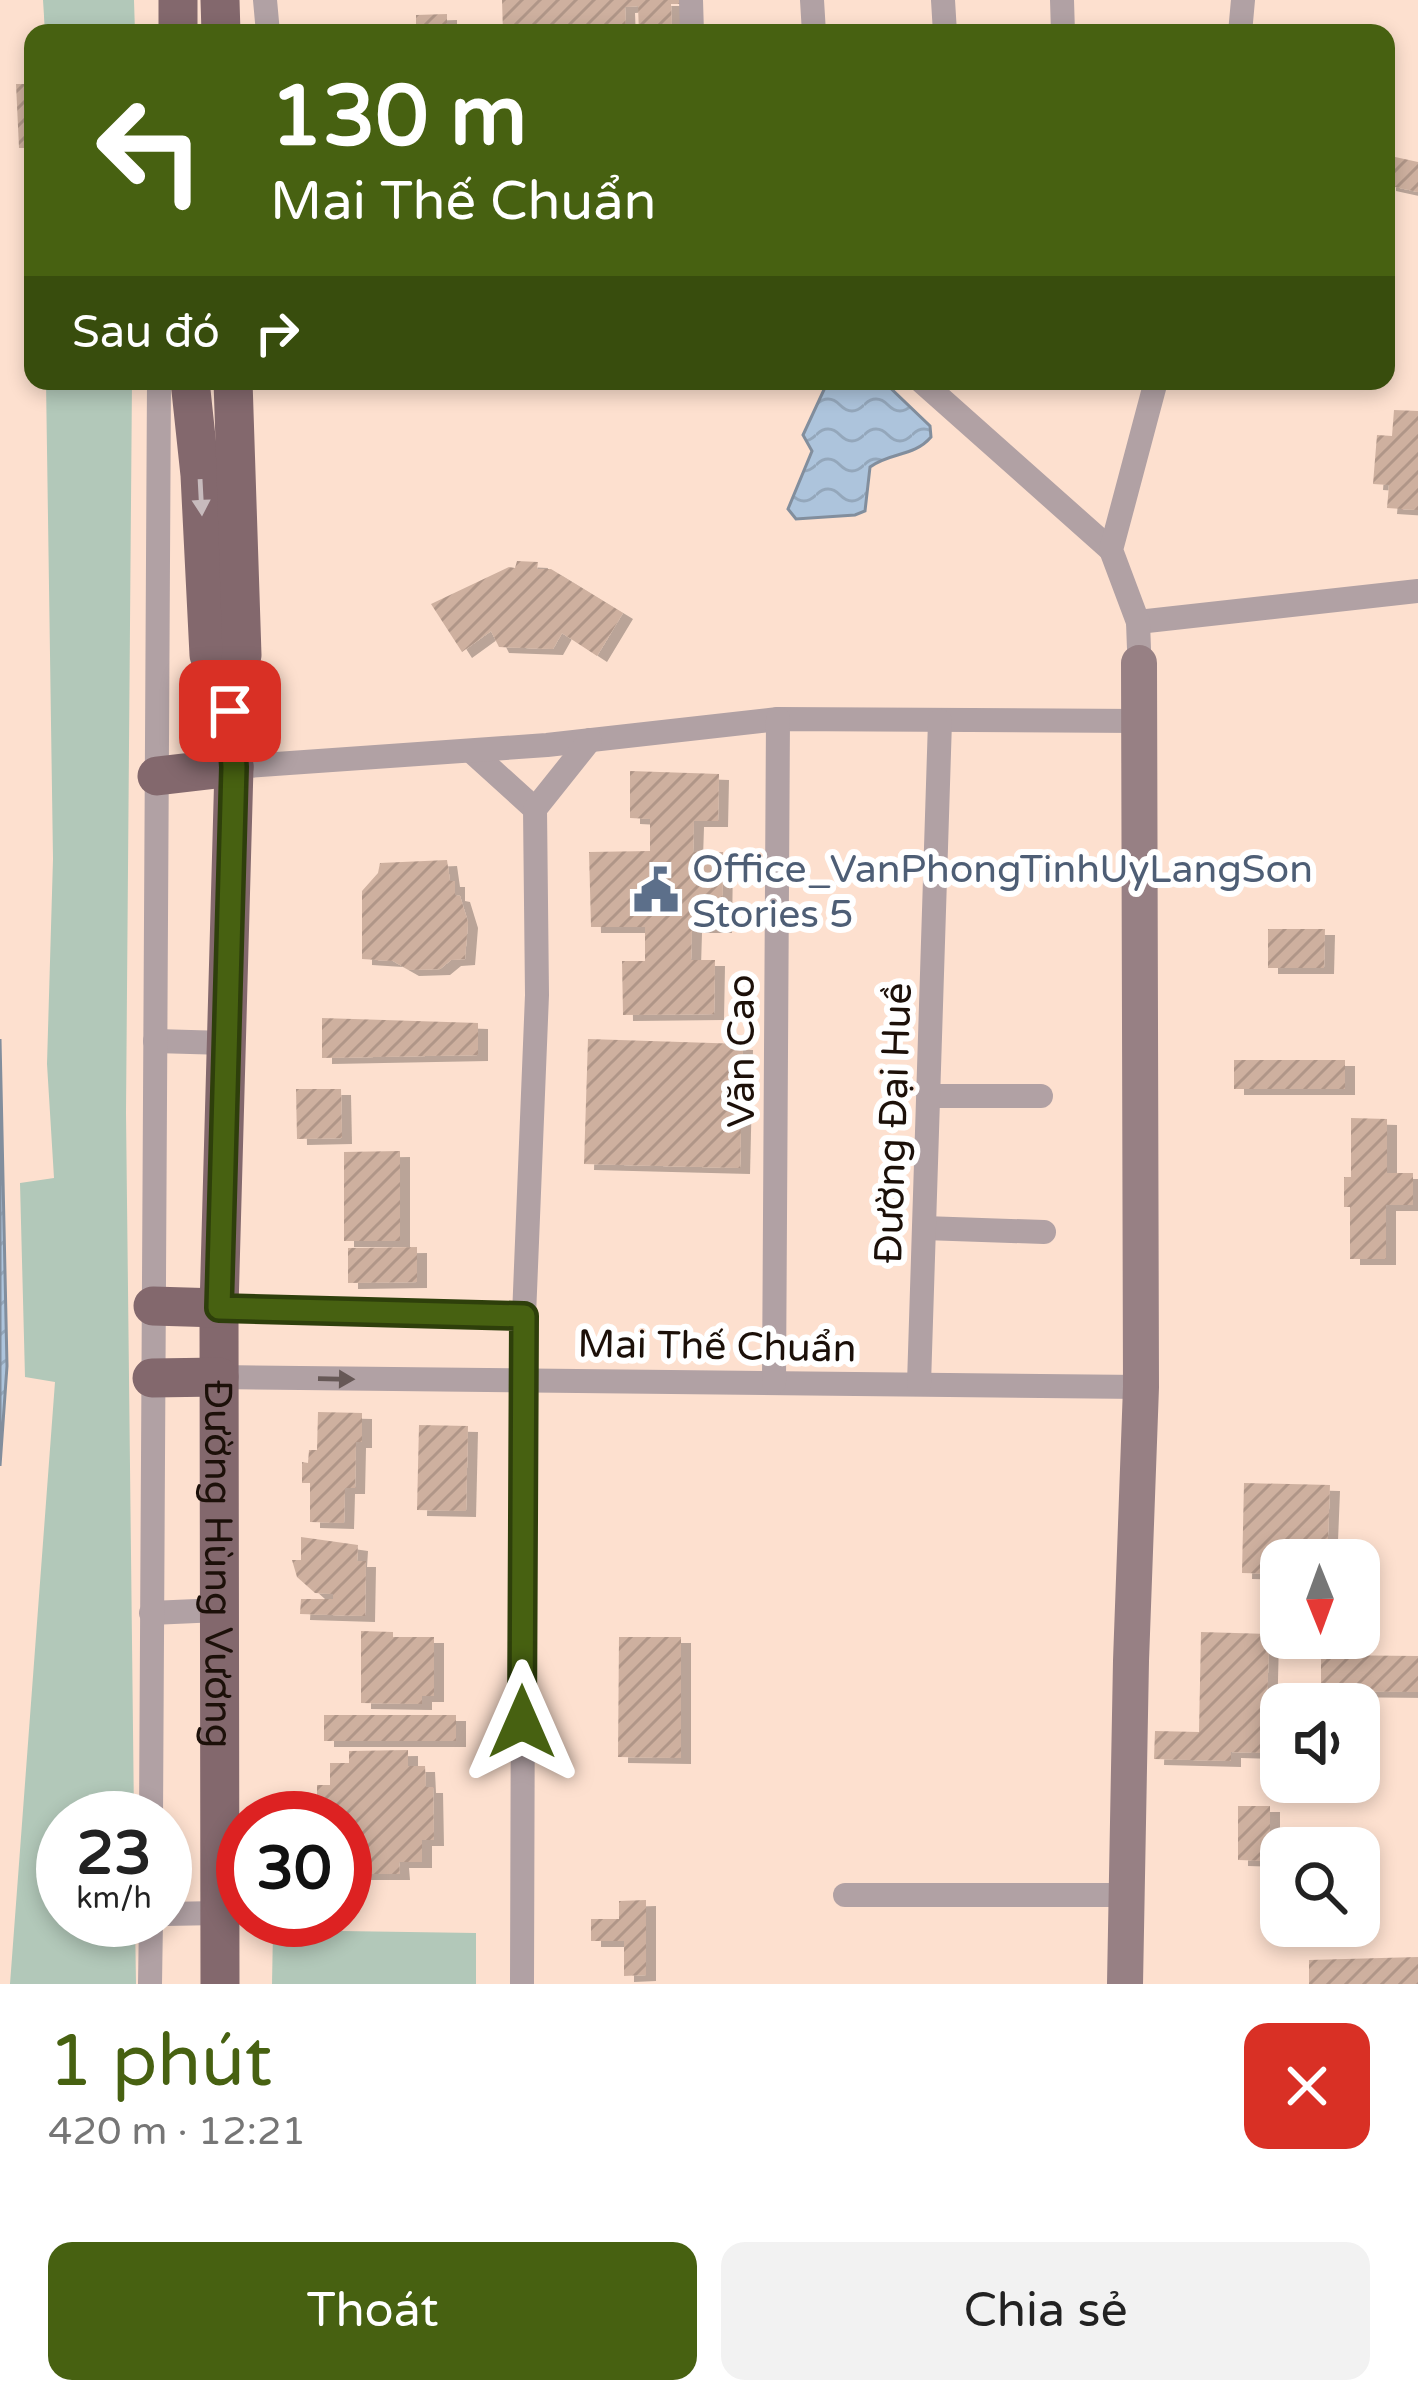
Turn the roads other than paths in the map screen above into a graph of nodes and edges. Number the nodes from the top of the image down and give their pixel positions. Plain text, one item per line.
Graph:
1 (159, 390) edge
2 (191, 390) edge
3 (233, 390) edge
4 (931, 390) edge
5 (1154, 390) edge
6 (1111, 550) junction
7 (1418, 591) edge
8 (1138, 622) junction
9 (1139, 656) joint
10 (230, 711) junction
11 (778, 719) junction
12 (940, 721) junction
13 (1138, 721) junction
14 (590, 740) junction
15 (471, 751) junction
16 (234, 767) junction
17 (157, 776) junction
18 (536, 809) junction
19 (155, 1041) junction
20 (226, 1043) junction
21 (929, 1096) junction
22 (1042, 1096) dead end
23 (924, 1228) junction
24 (1044, 1232) dead end
25 (153, 1306) junction
26 (219, 1308) junction
27 (524, 1316) junction
28 (219, 1377) junction
29 (152, 1378) junction
30 (525, 1378) junction
31 (774, 1383) junction
32 (919, 1384) junction
33 (1141, 1388) junction
34 (219, 1610) junction
35 (151, 1613) junction
36 (151, 1791) edge
37 (220, 1791) edge
38 (844, 1895) dead end
39 (1129, 1895) junction
40 (151, 1947) edge
41 (220, 1947) edge
42 (150, 1984) edge
43 (220, 1984) edge
44 (522, 1984) edge
45 (1125, 1984) edge

1 - 17 street
2 -> 10 main road, Đường Hùng Vương
3 - 10 main road, Đường Hùng Vương
4 - 6 street
5 - 6 street
6 - 8 street
7 - 8 street
8 - 9 street
9 - 13 street
10 - 16 main road, Đường Hùng Vương
11 - 12 street
11 - 14 street
11 - 31 street, Văn Cao
12 - 13 street
12 - 21 street, Đường Đại Huề
13 - 33 street
14 - 15 street
14 - 18 street
15 - 16 street
15 - 18 street
16 - 17 main road
16 - 20 main road, Đường Hùng Vương
17 - 19 street
18 - 27 street
19 - 20 street
19 - 25 street
20 - 26 main road, Đường Hùng Vương
21 - 22 street
21 - 23 street, Đường Đại Huề
23 - 24 street
23 - 32 street, Đường Đại Huề
25 - 26 main road
25 - 29 street
26 - 27 street, Mai Thế Chuẩn
26 - 28 main road, Đường Hùng Vương
27 - 30 street
28 - 29 main road
28 -> 30 street, Mai Thế Chuẩn
28 - 34 main road, Đường Hùng Vương
29 - 35 street
30 - 31 street, Mai Thế Chuẩn
30 - 44 street
31 - 32 street, Mai Thế Chuẩn
32 - 33 street, Mai Thế Chuẩn
33 - 39 street
34 - 35 street
34 - 37 main road, Đường Hùng Vương
35 - 36 street
38 - 39 street
39 - 45 street
40 - 42 street
41 - 43 main road, Đường Hùng Vương

